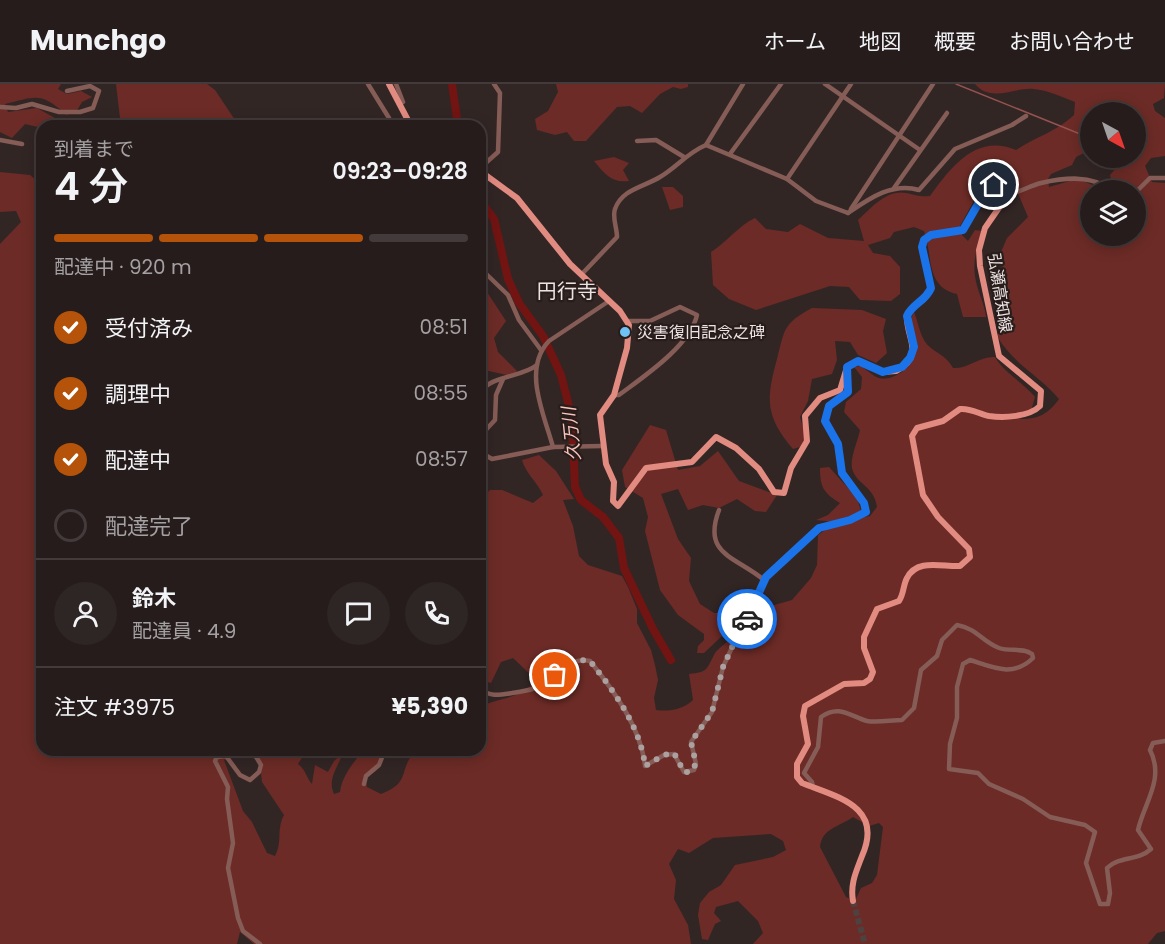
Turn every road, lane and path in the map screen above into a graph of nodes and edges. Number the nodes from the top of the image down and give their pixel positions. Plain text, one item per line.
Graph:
1 (368, 84) edge
2 (389, 84) edge
3 (396, 84) edge
4 (494, 84) edge
5 (737, 84) edge
6 (744, 84) edge
7 (781, 84) edge
8 (825, 84) edge
9 (851, 84) edge
10 (933, 84) edge
11 (740, 90) junction
12 (67, 91) dead end
13 (843, 96) junction
14 (399, 104) junction
15 (0, 107) edge
16 (947, 113) dead end
17 (1026, 116) dead end
18 (389, 120) edge
19 (408, 120) edge
20 (900, 136) junction
21 (0, 140) edge
22 (637, 141) dead end
23 (22, 144) dead end
24 (706, 145) junction
25 (920, 150) junction
26 (730, 154) junction
27 (684, 157) junction
28 (486, 164) edge
29 (486, 174) edge
30 (1163, 177) edge
31 (787, 179) junction
32 (1087, 180) edge
33 (1146, 182) edge
34 (894, 188) junction
35 (1005, 195) junction
36 (848, 213) junction
37 (486, 274) edge
38 (581, 275) junction
39 (609, 301) junction
40 (627, 321) junction
41 (545, 345) junction
42 (537, 364) junction
43 (847, 367) junction
44 (503, 379) junction
45 (486, 387) edge
46 (614, 395) junction
47 (486, 430) edge
48 (603, 446) junction
49 (553, 447) junction
50 (486, 456) edge
51 (719, 510) dead end
52 (764, 580) junction
53 (486, 692) edge
54 (1165, 741) edge
55 (226, 756) edge
56 (226, 756) edge
57 (256, 756) edge
58 (383, 756) edge
59 (364, 784) dead end
60 (813, 787) junction
61 (853, 901) tunnel mouth
62 (260, 944) edge

1 - 18 street
2 - 14 main road
3 - 14 street
4 - 28 street
5 - 11 street
6 - 11 street
7 - 26 street
8 - 13 street
9 - 13 street
10 - 20 street
11 - 24 street
12 - 15 street
13 - 20 street
13 - 31 street
14 - 19 main road
16 - 25 street
17 - 34 street
20 - 25 street
20 - 36 street
21 - 23 street
22 - 27 street
24 - 26 street
24 - 27 street
25 - 34 street
26 - 31 street
27 - 38 street
29 - 38 main road
30 - 33 street
31 - 36 street
32 - 35 street
34 - 36 street
35 - 43 main road
35 - 60 main road, 弘瀬高知線
37 - 41 street
38 - 39 main road
39 - 40 main road
39 - 41 street
40 - 46 main road
40 - 46 street
41 - 42 street
42 - 44 street
42 - 49 street
43 - 48 main road
43 - 52 street
44 - 45 street
44 - 47 street
46 - 48 main road
48 - 49 street
49 - 50 street
51 - 52 street
52 - 53 street
54 - 60 street
55 - 57 street
56 - 62 street
58 - 59 street
60 - 61 main road

